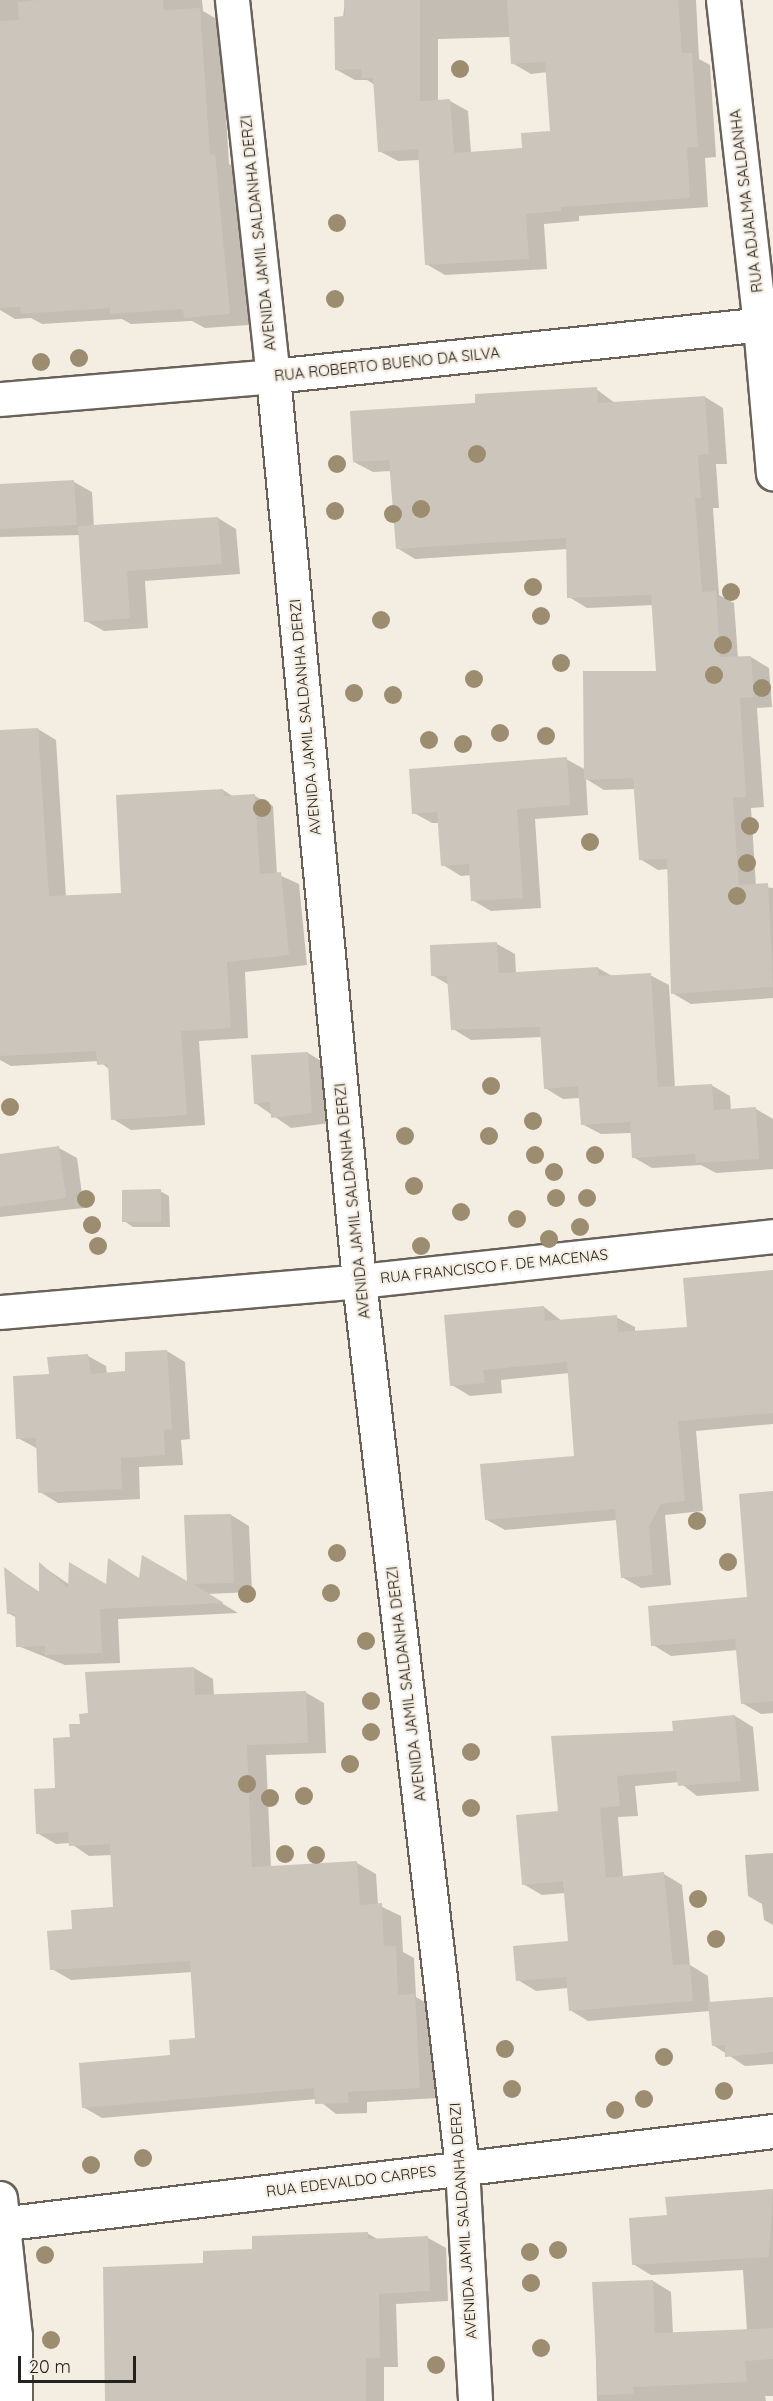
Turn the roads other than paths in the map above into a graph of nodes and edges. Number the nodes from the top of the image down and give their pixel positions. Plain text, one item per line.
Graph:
1 (232, 0) edge
2 (723, 0) edge
3 (767, 324) edge
4 (273, 376) junction
5 (0, 399) edge
6 (773, 473) edge
7 (773, 1236) edge
8 (358, 1281) junction
9 (0, 1312) edge
10 (773, 2131) edge
11 (462, 2167) junction
12 (1, 2215) edge
13 (15, 2401) edge
14 (475, 2401) edge

1 - 4 street, AVENIDA JAMIL SALDANHA DERZI
2 - 3 street, RUA ADJALMA SALDANHA
3 - 4 street, RUA ROBERTO BUENO DA SILVA
3 - 6 street, RUA ADJALMA SALDANHA
4 - 5 street, RUA ROBERTO BUENO DA SILVA
4 - 8 street, AVENIDA JAMIL SALDANHA DERZI
7 - 8 street, RUA FRANCISCO F. DE MACENAS
8 - 9 street, RUA FRANCISCO F. DE MACENAS
8 - 11 street, AVENIDA JAMIL SALDANHA DERZI
10 - 11 street, RUA EDEVALDO CARPES
11 - 12 street, RUA EDEVALDO CARPES
11 - 14 street, AVENIDA JAMIL SALDANHA DERZI
12 - 13 street

